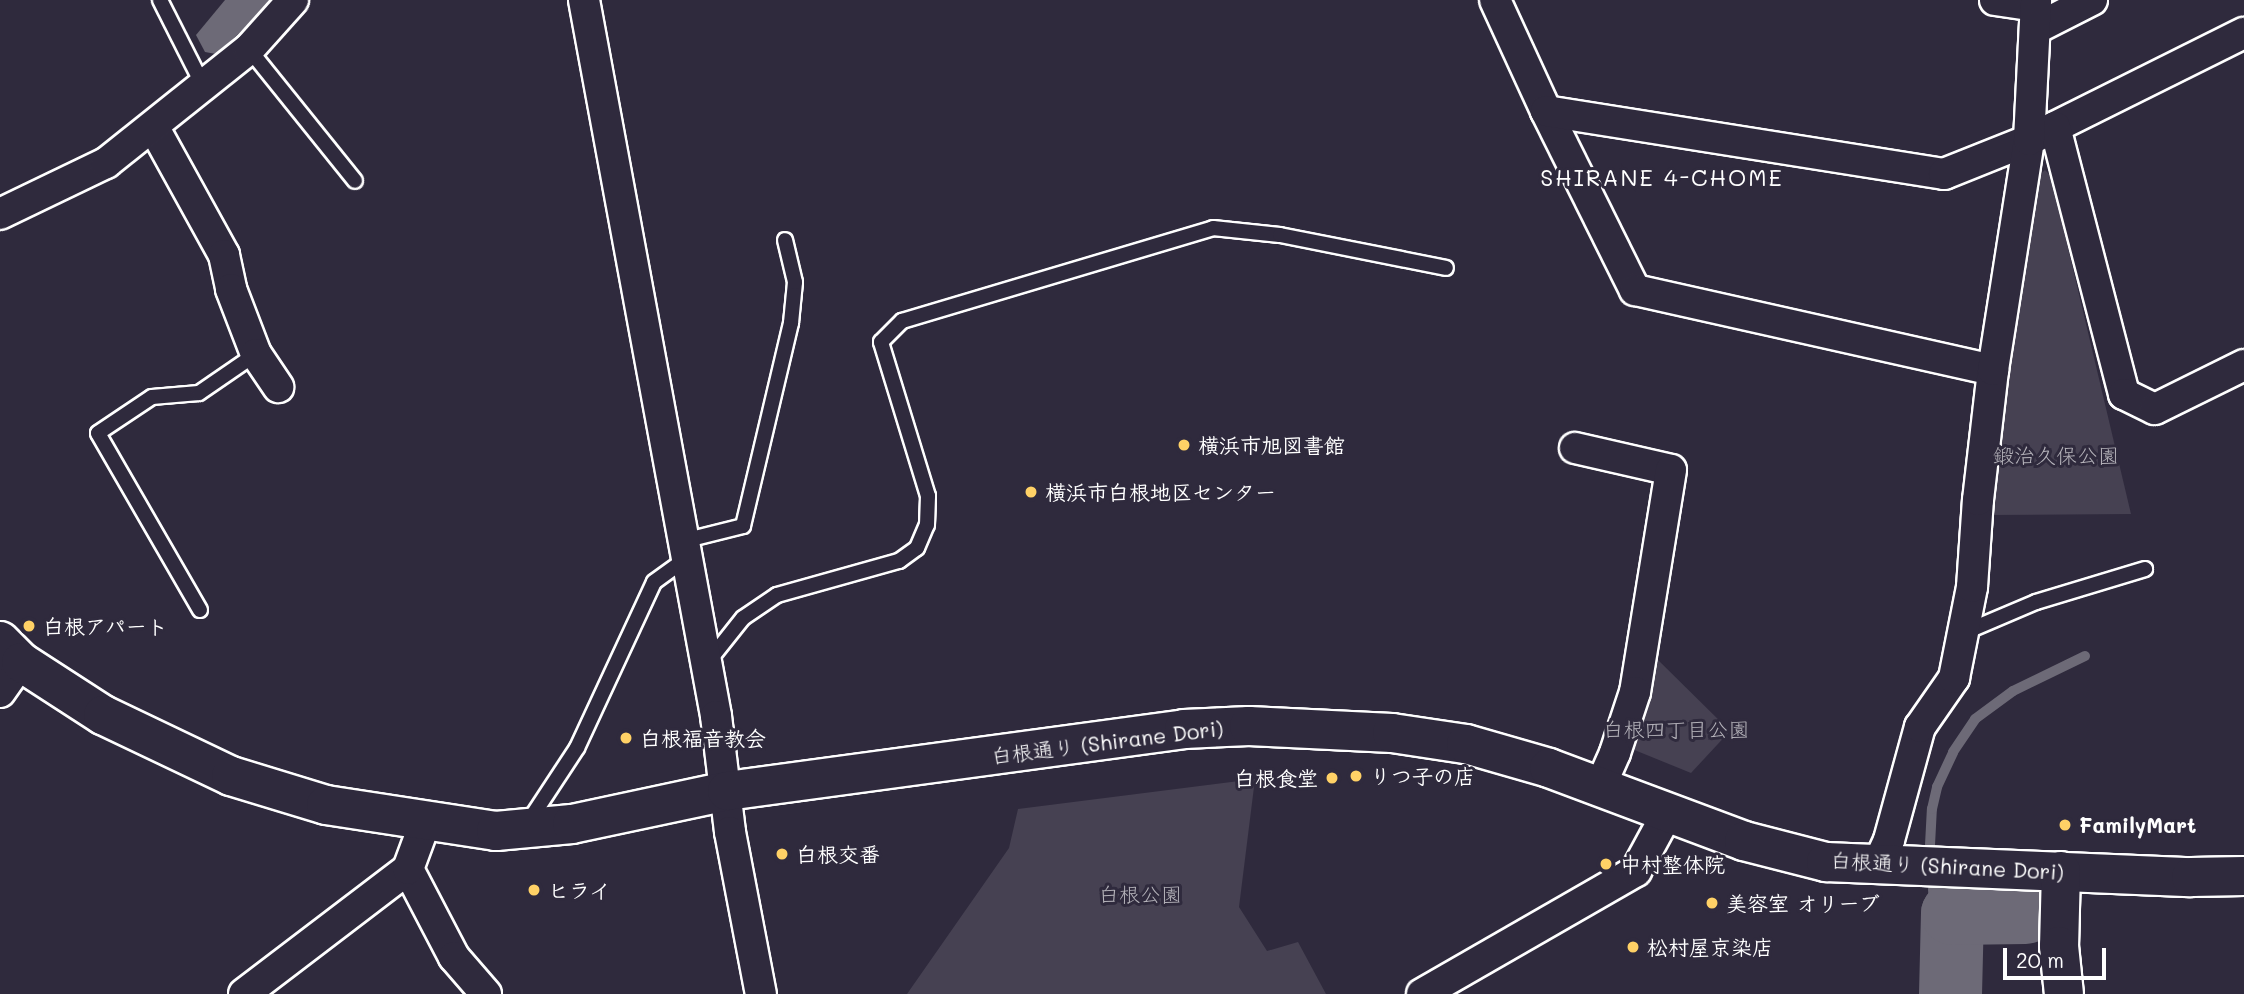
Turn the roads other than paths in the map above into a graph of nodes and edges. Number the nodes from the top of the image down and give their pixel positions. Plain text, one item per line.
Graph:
1 (160, 0) edge
2 (293, 0) edge
3 (584, 0) edge
4 (1495, 0) edge
5 (1995, 0) edge
6 (2092, 0) edge
7 (2036, 12) edge
8 (2244, 33) edge
9 (249, 49) junction
10 (202, 83) junction
11 (1546, 111) junction
12 (154, 128) junction
13 (2042, 134) junction
14 (355, 181) dead end
15 (0, 214) edge
16 (785, 240) dead end
17 (1446, 268) dead end
18 (256, 354) junction
19 (2244, 365) edge
20 (1993, 369) junction
21 (278, 387) dead end
22 (1575, 448) dead end
23 (685, 550) junction
24 (2145, 569) dead end
25 (200, 610) dead end
26 (1963, 633) junction
27 (706, 664) junction
28 (7, 665) edge
29 (1600, 787) junction
30 (727, 792) junction
31 (1668, 812) junction
32 (425, 822) junction
33 (524, 828) junction
34 (1878, 864) junction
35 (408, 869) junction
36 (2244, 876) edge
37 (2061, 884) junction
38 (244, 994) edge
39 (486, 994) edge
40 (761, 994) edge
41 (1422, 994) edge
42 (2064, 994) edge

1 - 10 lane
2 - 9 street
3 - 23 street
4 - 11 street
5 - 7 street
6 - 7 street
7 - 13 street
8 - 13 street
9 - 10 street
9 - 14 lane
10 - 12 street
11 - 13 street
11 - 20 street
12 - 15 street
12 - 18 street
13 - 19 street
13 - 20 street
16 - 23 lane
17 - 27 lane
18 - 21 street
18 - 25 lane
20 - 26 street
22 - 29 street
23 - 27 street
23 - 33 lane
24 - 26 lane
26 - 34 street
27 - 30 street
28 - 32 street, 白根通り (Shirane Dori)
29 - 30 street, 白根通り (Shirane Dori)
29 - 31 street, 白根通り (Shirane Dori)
30 - 33 street, 白根通り (Shirane Dori)
30 - 40 street
31 - 34 street, 白根通り (Shirane Dori)
31 - 41 street
32 - 33 street, 白根通り (Shirane Dori)
32 - 35 street
34 - 37 street, 白根通り (Shirane Dori)
35 - 38 street
35 - 39 street
36 - 37 street, 白根通り (Shirane Dori)
37 - 42 street

